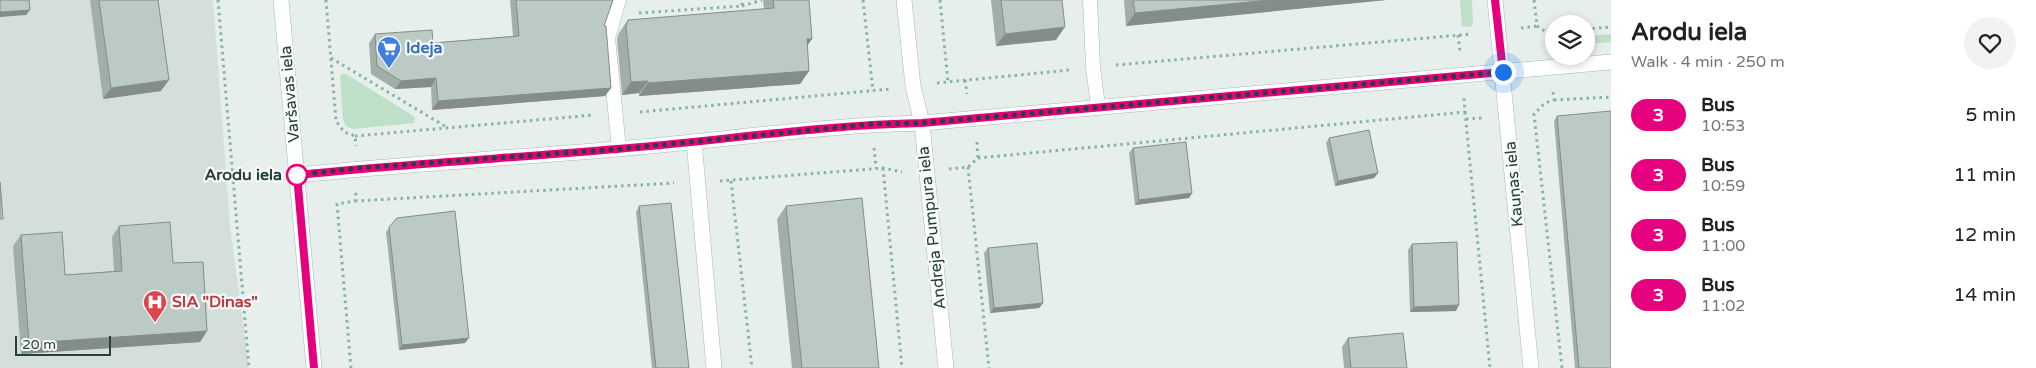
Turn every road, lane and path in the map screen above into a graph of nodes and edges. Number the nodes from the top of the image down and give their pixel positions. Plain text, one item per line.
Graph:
1 (218, 0) edge
2 (281, 0) edge
3 (326, 0) edge
4 (619, 0) edge
5 (742, 0) edge
6 (762, 0) edge
7 (863, 0) edge
8 (904, 0) edge
9 (940, 0) edge
10 (1090, 0) edge
11 (1495, 0) edge
12 (1534, 0) edge
13 (742, 6) junction
14 (636, 14) dead end
15 (1537, 26) junction
16 (1611, 27) edge
17 (1520, 28) dead end
18 (1595, 28) edge
19 (1545, 30) edge
20 (1472, 34) dead end
21 (1458, 35) junction
22 (1461, 56) dead end
23 (330, 58) junction
24 (1611, 62) edge
25 (1093, 67) junction
26 (1503, 72) junction
27 (965, 80) junction
28 (948, 82) junction
29 (931, 84) dead end
30 (1552, 87) dead end
31 (1464, 95) dead end
32 (968, 97) dead end
33 (1611, 97) edge
34 (869, 98) dead end
35 (1554, 100) junction
36 (1098, 106) junction
37 (1465, 112) junction
38 (1485, 118) dead end
39 (1466, 119) junction
40 (336, 121) dead end
41 (922, 123) junction
42 (448, 128) dead end
43 (976, 134) dead end
44 (694, 140) junction
45 (874, 145) dead end
46 (619, 149) junction
47 (978, 158) junction
48 (968, 167) junction
49 (876, 168) junction
50 (883, 168) junction
51 (949, 169) dead end
52 (902, 172) dead end
53 (297, 175) junction
54 (730, 181) junction
55 (697, 182) junction
56 (355, 201) dead end
57 (337, 204) dead end
58 (249, 368) edge
59 (314, 368) edge
60 (351, 368) edge
61 (714, 368) edge
62 (752, 368) edge
63 (902, 368) edge
64 (946, 368) edge
65 (989, 368) edge
66 (1490, 368) edge
67 (1531, 368) edge
68 (1562, 368) edge

1 - 58 path
2 - 53 street, Varšavas iela
3 - 23 path
4 - 46 lane
5 - 13 path
6 - 13 path
7 - 34 path
8 - 41 street, Andreja Pumpura iela
9 - 28 path
10 - 25 lane
11 - 26 street, Kauņas iela
12 - 15 path
13 - 14 path
15 - 17 path
15 - 19 path
16 - 18 path
20 - 21 path
21 - 22 path
21 - 25 path
23 - 40 path
23 - 42 path
24 - 26 street
25 - 27 path
25 - 36 lane
26 - 36 street
26 - 67 street, Kauņas iela
27 - 28 path
27 - 32 path
28 - 29 path
30 - 35 path
31 - 37 path
33 - 35 path
35 - 68 path
36 - 41 street
37 - 39 path
37 - 47 path
38 - 39 path
39 - 66 path
41 - 44 street
41 - 64 street, Andreja Pumpura iela
43 - 47 path
44 - 46 street
44 - 55 street
45 - 49 path
46 - 53 street
47 - 48 path
48 - 51 path
48 - 65 path
49 - 50 path
49 - 54 path
50 - 52 path
50 - 63 path
53 - 59 street, Varšavas iela
54 - 55 path
54 - 62 path
55 - 56 path
55 - 61 street
57 - 60 path

